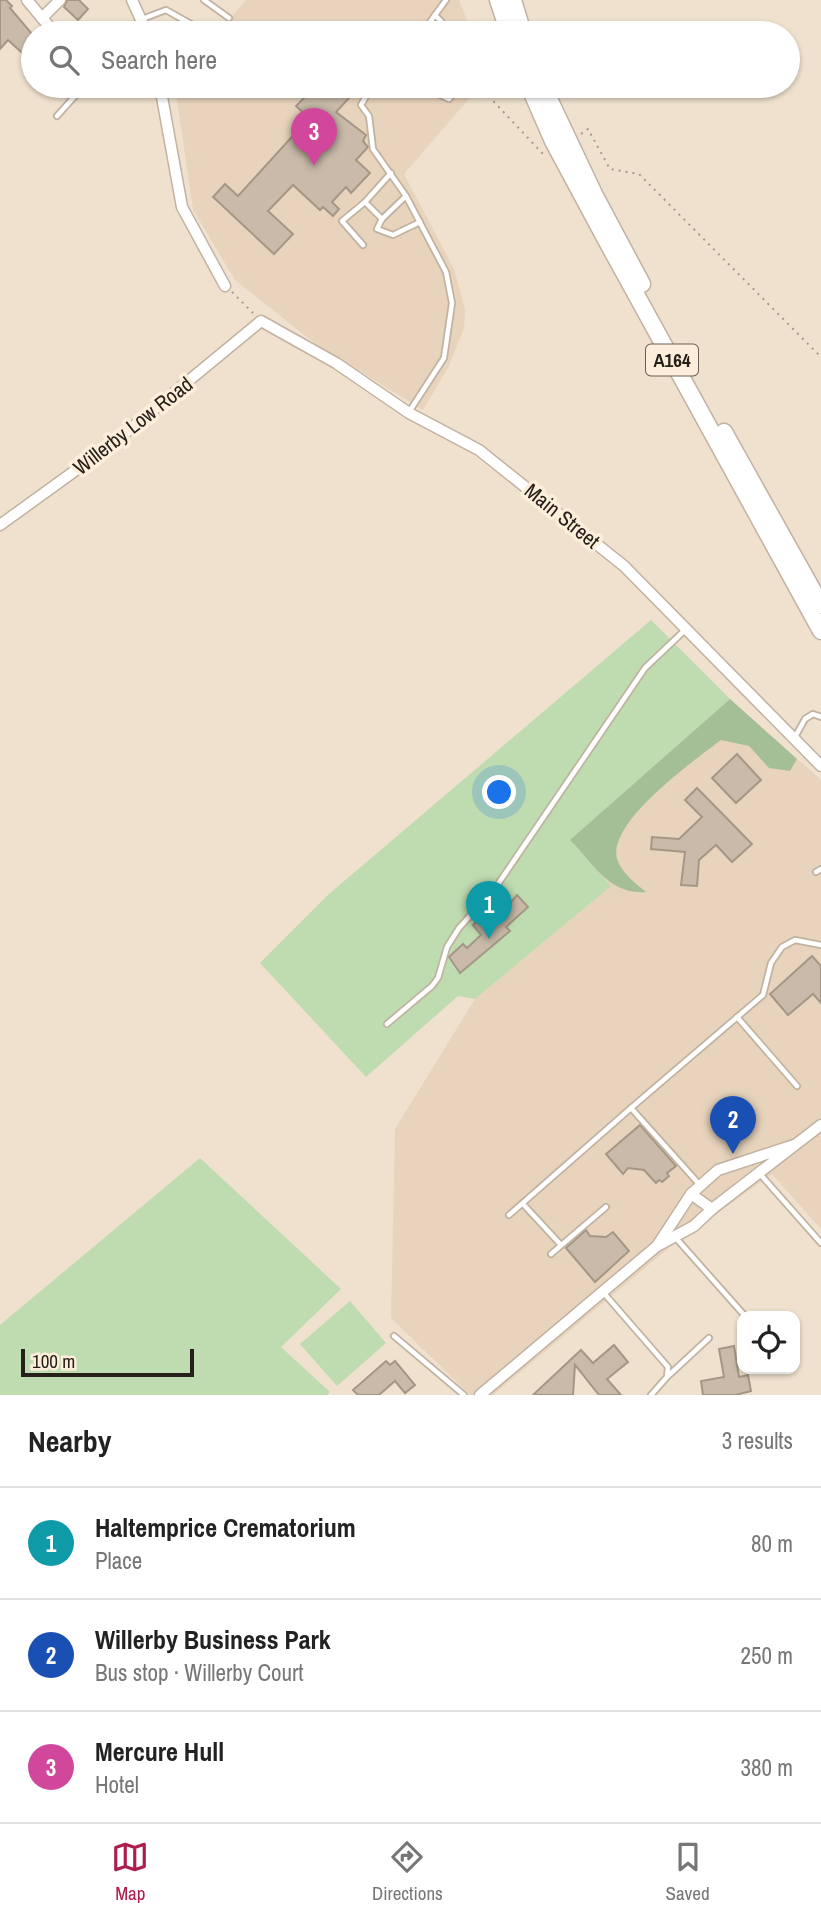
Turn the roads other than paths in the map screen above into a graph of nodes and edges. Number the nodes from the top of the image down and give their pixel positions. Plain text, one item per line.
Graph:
1 (27, 0) edge
2 (60, 0) edge
3 (132, 0) edge
4 (204, 0) edge
5 (446, 0) edge
6 (503, 3) edge
7 (435, 15) junction
8 (42, 18) junction
9 (229, 18) dead end
10 (141, 19) joint
11 (44, 21) edge
12 (186, 21) edge
13 (431, 21) edge
14 (441, 21) edge
15 (513, 21) edge
16 (73, 98) edge
17 (162, 98) edge
18 (365, 98) edge
19 (534, 98) edge
20 (548, 98) edge
21 (57, 116) dead end
22 (391, 173) junction
23 (406, 196) junction
24 (365, 202) junction
25 (382, 219) junction
26 (420, 222) junction
27 (363, 245) dead end
28 (225, 286) road end
29 (261, 321) joint
30 (409, 413) junction
31 (0, 525) edge
32 (821, 605) edge
33 (686, 629) junction
34 (821, 631) edge
35 (821, 717) edge
36 (794, 738) junction
37 (821, 766) edge
38 (820, 943) edge
39 (737, 1017) junction
40 (387, 1024) dead end
41 (797, 1086) dead end
42 (631, 1108) junction
43 (821, 1125) edge
44 (793, 1145) junction
45 (759, 1174) junction
46 (699, 1184) junction
47 (691, 1194) junction
48 (523, 1204) junction
49 (606, 1207) dead end
50 (712, 1209) junction
51 (509, 1215) dead end
52 (674, 1237) junction
53 (821, 1243) edge
54 (561, 1245) junction
55 (657, 1246) junction
56 (551, 1254) dead end
57 (602, 1291) junction
58 (741, 1311) edge
59 (394, 1336) dead end
60 (709, 1338) dead end
61 (667, 1377) junction
62 (464, 1395) edge
63 (480, 1395) edge
64 (651, 1395) edge

1 - 8 street
2 - 8 street
3 - 10 street
4 - 9 lane
5 - 7 lane
6 - 15 highway
7 - 13 lane
7 - 14 lane
8 - 11 street
10 - 12 lane
16 - 21 lane
17 - 28 street
18 - 22 lane
19 - 34 highway, A164
20 - 32 highway, A164
22 - 23 lane
22 - 24 lane
23 - 25 lane
23 - 26 lane
24 - 25 lane
24 - 27 lane
25 - 26 lane
26 - 30 lane
29 - 30 street, Main Street
29 - 31 street, Willerby Low Road
30 - 33 street, Main Street
33 - 36 street, Main Street
33 - 40 lane
35 - 36 lane
36 - 37 street, Main Street
38 - 39 lane
39 - 41 lane
39 - 42 lane
42 - 46 lane
42 - 48 lane
43 - 44 street
44 - 45 street
44 - 46 street
45 - 50 street
45 - 53 lane
46 - 47 street
47 - 50 street
47 - 55 street
48 - 51 lane
48 - 54 lane
49 - 54 lane
50 - 52 street
52 - 55 street
52 - 58 lane
54 - 56 lane
55 - 57 street
57 - 61 lane
57 - 63 street
59 - 62 lane
60 - 61 lane
61 - 64 lane

